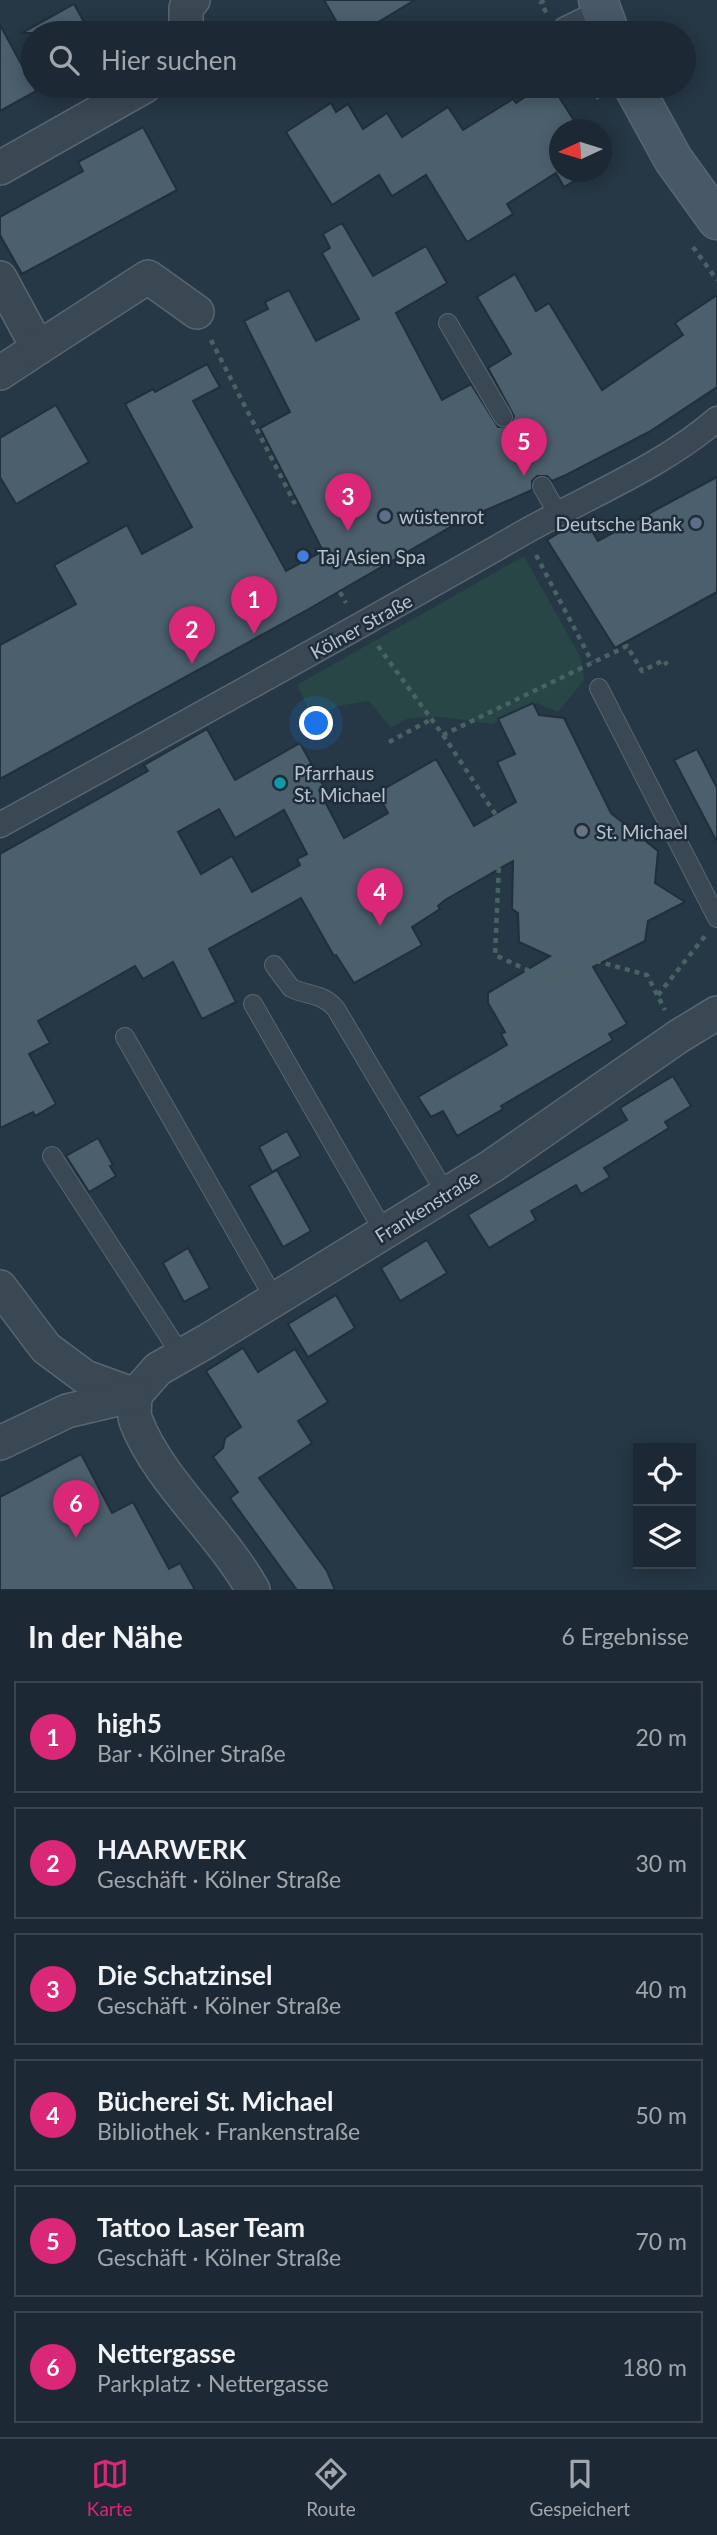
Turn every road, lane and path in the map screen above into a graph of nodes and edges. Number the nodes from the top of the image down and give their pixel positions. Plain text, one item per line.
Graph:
1 (124, 98) edge
2 (639, 98) edge
3 (0, 168) edge
4 (717, 220) edge
5 (0, 278) edge
6 (197, 312) joint
7 (448, 323) dead end
8 (37, 348) junction
9 (0, 373) edge
10 (503, 417) dead end
11 (717, 419) edge
12 (542, 485) dead end
13 (295, 504) dead end
14 (558, 514) junction
15 (524, 532) junction
16 (363, 626) junction
17 (592, 662) junction
18 (667, 665) dead end
19 (598, 688) joint
20 (432, 719) junction
21 (443, 734) junction
22 (389, 742) dead end
23 (0, 825) edge
24 (713, 925) edge
25 (274, 965) dead end
26 (657, 995) junction
27 (253, 1004) dead end
28 (717, 1013) edge
29 (679, 1036) junction
30 (125, 1038) dead end
31 (52, 1156) dead end
32 (446, 1194) junction
33 (384, 1232) junction
34 (0, 1287) edge
35 (275, 1300) junction
36 (181, 1355) junction
37 (135, 1395) junction
38 (0, 1443) edge
39 (253, 1590) edge

1 - 3 street
2 - 4 main road
5 - 8 street
6 - 8 street
6 - 13 path
7 - 10 lane
8 - 9 street
11 - 14 street, Kölner Straße
12 - 14 lane
14 - 15 street, Kölner Straße
15 - 16 street, Kölner Straße
15 - 17 path
16 - 20 path
16 - 23 street, Kölner Straße
17 - 18 path
17 - 19 path
17 - 21 path
19 - 24 lane
20 - 21 path
20 - 22 path
21 - 26 path
24 - 26 path
25 - 32 lane
26 - 29 path
27 - 33 lane
28 - 29 street, Frankenstraße
29 - 32 street, Frankenstraße
30 - 35 lane
31 - 36 lane
32 - 33 street, Frankenstraße
33 - 35 street, Frankenstraße
34 - 37 street
35 - 36 street, Frankenstraße
36 - 37 street, Frankenstraße
37 - 38 street
37 - 39 street

